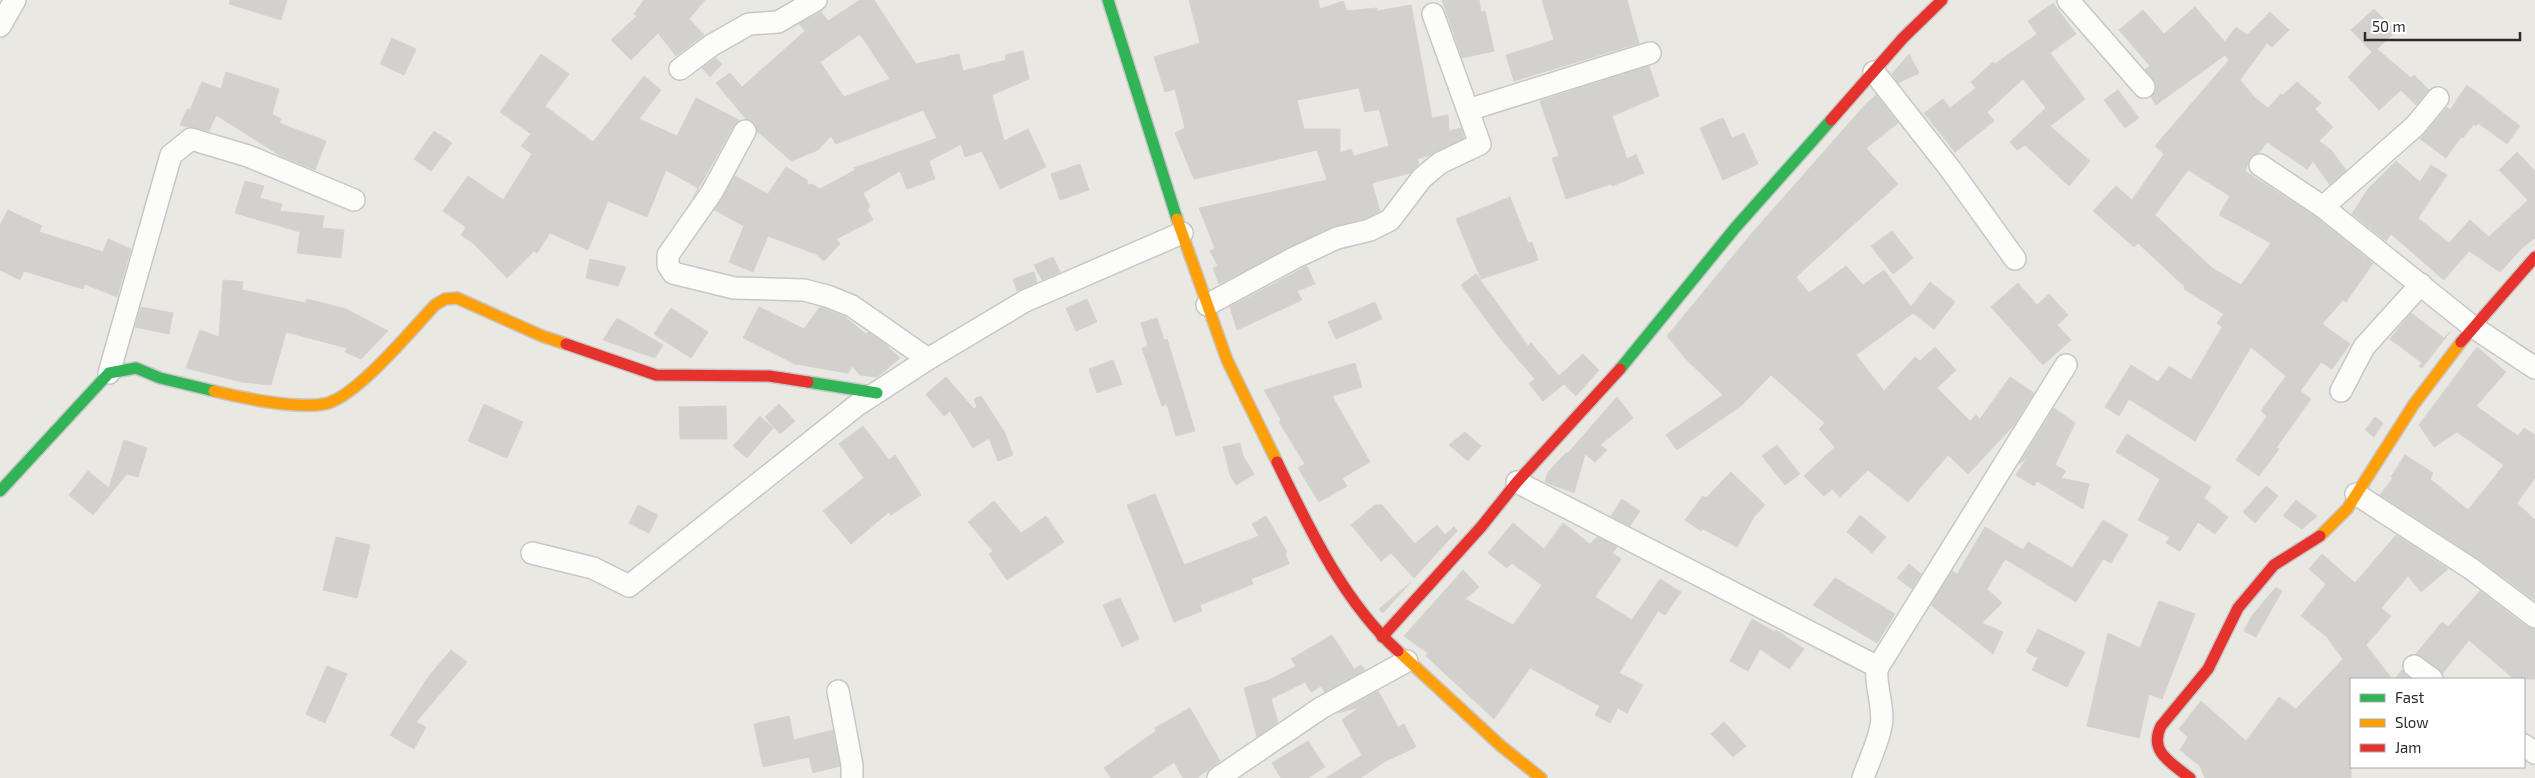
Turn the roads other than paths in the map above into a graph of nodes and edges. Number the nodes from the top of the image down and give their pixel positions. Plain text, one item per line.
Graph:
1 (15, 0) edge
2 (816, 0) edge
3 (1108, 0) edge
4 (1942, 0) edge
5 (2068, 0) edge
6 (1433, 14) dead end
7 (0, 26) edge
8 (1650, 53) dead end
9 (680, 69) dead end
10 (1874, 72) junction
11 (2144, 87) dead end
12 (2438, 98) dead end
13 (1468, 110) junction
14 (746, 131) dead end
15 (2260, 165) dead end
16 (354, 200) dead end
17 (2323, 207) junction
18 (1182, 233) junction
19 (2535, 257) edge
20 (2015, 259) dead end
21 (2420, 284) junction
22 (1207, 305) junction
23 (2473, 327) junction
24 (928, 359) junction
25 (2066, 365) dead end
26 (2535, 368) edge
27 (109, 373) junction
28 (2341, 391) dead end
29 (877, 393) junction
30 (1517, 482) junction
31 (0, 491) edge
32 (2356, 494) junction
33 (532, 553) dead end
34 (2535, 617) edge
35 (1382, 637) junction
36 (1407, 661) junction
37 (2414, 666) dead end
38 (1878, 667) junction
39 (2431, 678) edge
40 (838, 691) dead end
41 (2525, 746) edge
42 (2535, 754) edge
43 (852, 778) edge
44 (1218, 778) edge
45 (1541, 778) edge
46 (1863, 778) edge
47 (2190, 778) edge

1 - 7 street
2 - 9 street
3 - 18 street
4 - 10 street
5 - 11 street
6 - 13 street
8 - 13 street
10 - 20 street
10 - 30 street
12 - 17 street
13 - 22 street
14 - 24 street
15 - 17 street
16 - 27 street
17 - 21 street
18 - 22 street
18 - 24 street
19 - 23 street
21 - 23 street
21 - 28 street
22 - 35 street
23 - 26 street
23 - 32 street
24 - 29 street
25 - 38 street
27 - 29 street
27 - 31 street
29 - 33 street
30 - 35 street
30 - 38 street
32 - 34 street
32 - 47 street
35 - 36 street
36 - 44 street
36 - 45 street
37 - 39 street
38 - 46 street
40 - 43 street
41 - 42 street

